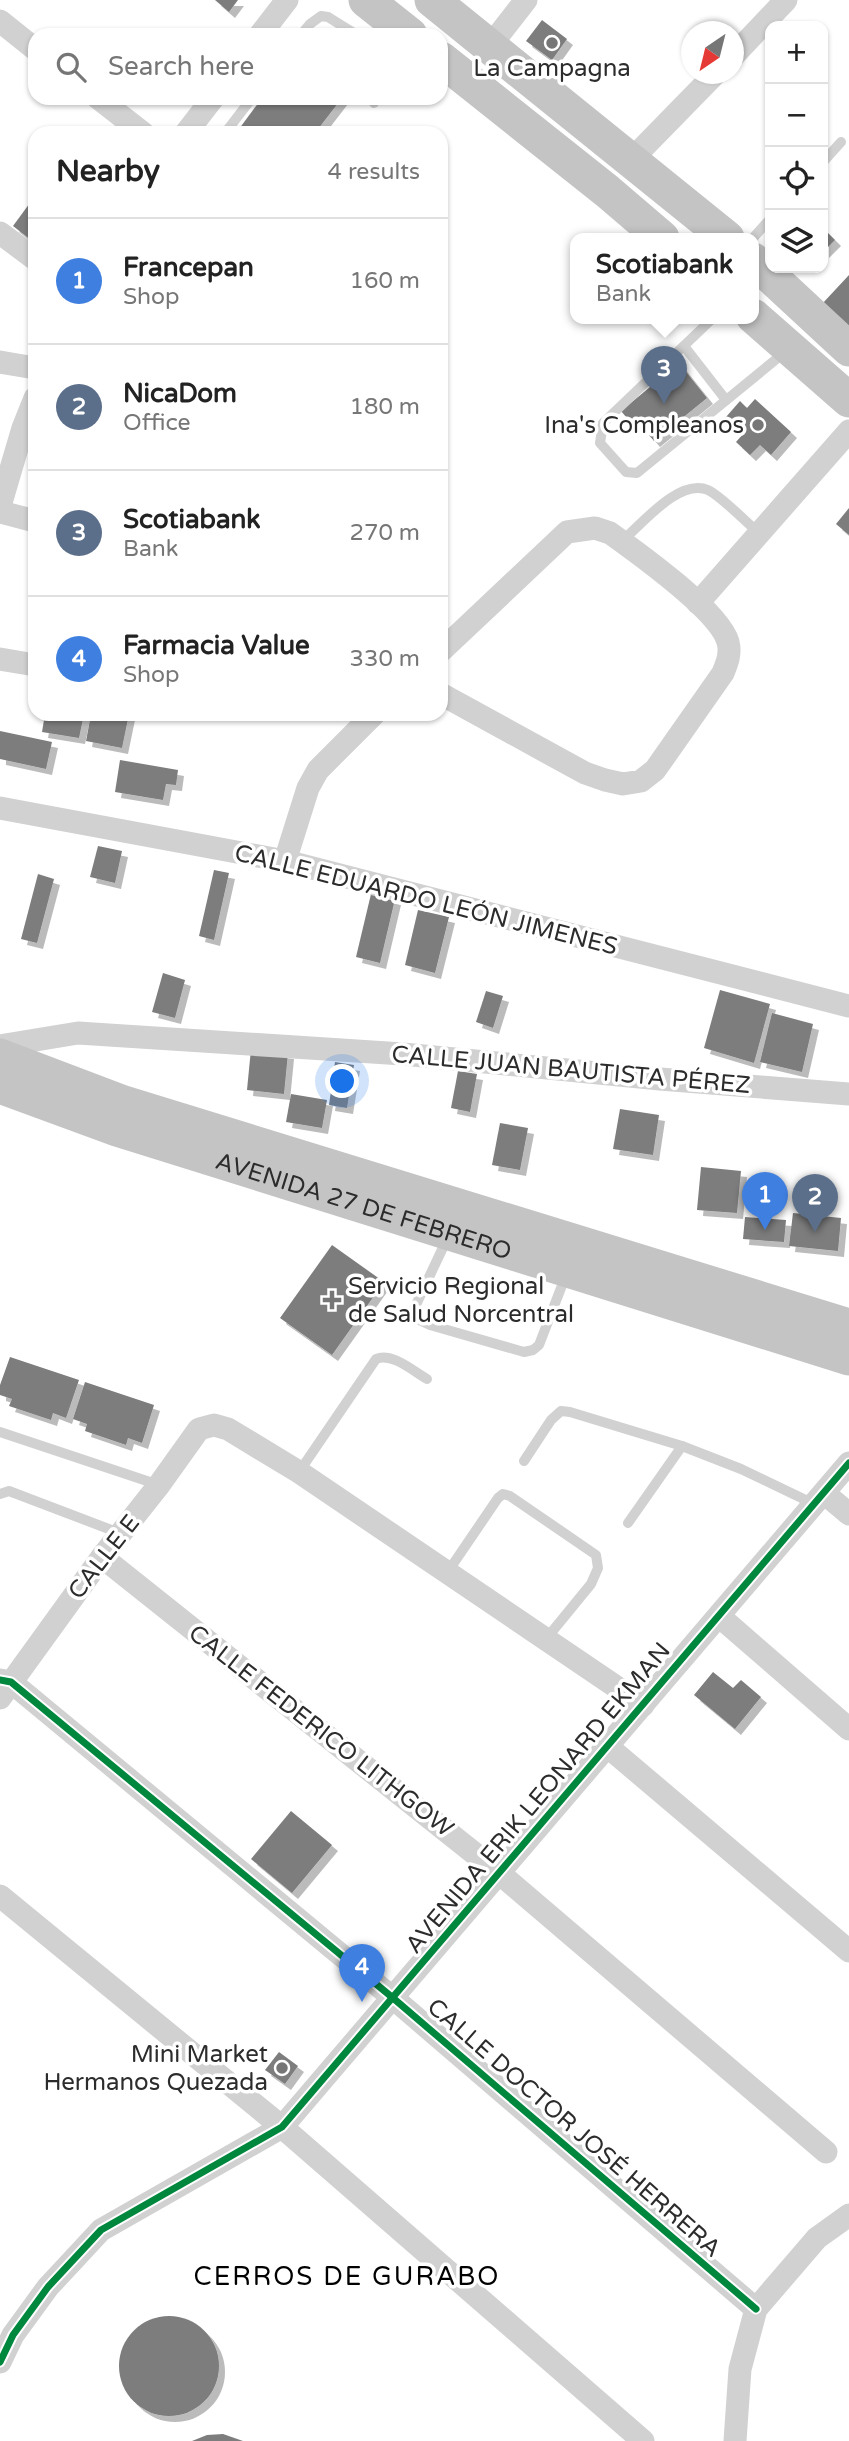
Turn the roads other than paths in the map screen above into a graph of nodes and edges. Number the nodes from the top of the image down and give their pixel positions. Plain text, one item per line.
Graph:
1 (287, 0) edge
2 (432, 0) edge
3 (526, 0) edge
4 (786, 0) edge
5 (0, 21) edge
6 (265, 28) edge
7 (307, 28) edge
8 (346, 28) edge
9 (28, 43) edge
10 (744, 44) edge
11 (490, 46) junction
12 (448, 65) edge
13 (705, 84) edge
14 (108, 105) edge
15 (208, 105) edge
16 (247, 105) edge
17 (135, 126) edge
18 (196, 126) edge
19 (230, 126) edge
20 (841, 142) dead end
21 (828, 156) edge
22 (632, 159) junction
23 (0, 233) edge
24 (656, 233) edge
25 (721, 233) edge
26 (28, 254) edge
27 (759, 266) edge
28 (759, 321) edge
29 (707, 324) edge
30 (684, 346) junction
31 (790, 348) junction
32 (849, 349) edge
33 (0, 362) edge
34 (28, 367) edge
35 (846, 392) edge
36 (726, 400) junction
37 (28, 416) edge
38 (849, 431) edge
39 (0, 506) edge
40 (0, 512) edge
41 (28, 519) edge
42 (759, 533) junction
43 (622, 542) junction
44 (698, 603) junction
45 (448, 644) edge
46 (0, 659) edge
47 (28, 664) edge
48 (448, 698) edge
49 (367, 721) edge
50 (0, 808) edge
51 (285, 861) junction
52 (849, 1006) edge
53 (0, 1046) edge
54 (0, 1056) edge
55 (0, 1086) edge
56 (849, 1094) edge
57 (450, 1233) junction
58 (569, 1270) junction
59 (849, 1326) edge
60 (849, 1358) edge
61 (428, 1379) dead end
62 (0, 1432) edge
63 (682, 1446) junction
64 (524, 1461) dead end
65 (849, 1463) edge
66 (299, 1472) junction
67 (159, 1486) junction
68 (0, 1494) edge
69 (819, 1498) junction
70 (849, 1514) edge
71 (628, 1523) dead end
72 (122, 1534) junction
73 (102, 1557) junction
74 (447, 1573) junction
75 (719, 1616) junction
76 (547, 1639) junction
77 (4, 1687) edge
78 (643, 1705) junction
79 (849, 1729) edge
80 (607, 1746) junction
81 (499, 1873) junction
82 (0, 1896) edge
83 (849, 1951) edge
84 (393, 1998) junction
85 (282, 2127) junction
86 (826, 2152) dead end
87 (849, 2215) edge
88 (756, 2309) junction
89 (0, 2362) edge
90 (643, 2441) edge
91 (734, 2441) edge

1 - 6 street
2 - 11 main road
3 - 11 street
4 - 10 street
5 - 9 street
7 - 8 lane
11 - 22 main road
12 - 24 main road
13 - 22 street
14 - 17 street
15 - 18 street
16 - 19 lane
20 - 21 lane
22 - 25 main road
23 - 26 street
27 - 32 main road
28 - 31 main road
29 - 30 lane
30 - 36 lane
30 - 36 lane
31 - 35 main road
31 - 36 lane
33 - 34 street
37 - 39 street
38 - 42 street
40 - 41 street
42 - 43 lane
42 - 44 street
43 - 44 street
43 - 45 street
44 - 48 street
46 - 47 street
49 - 51 street
50 - 51 street, CALLE EDUARDO LEÓN JIMENES
51 - 52 street, CALLE EDUARDO LEÓN JIMENES
53 - 56 street, CALLE JUAN BAUTISTA PÉREZ
54 - 59 main road, AVENIDA 27 DE FEBRERO
55 - 57 main road, AVENIDA 27 DE FEBRERO
57 - 58 main road, AVENIDA 27 DE FEBRERO
57 - 58 lane
58 - 60 main road, AVENIDA 27 DE FEBRERO
61 - 66 lane
62 - 67 lane
63 - 64 lane
63 - 69 lane
63 - 71 lane
65 - 69 street, AVENIDA ERIK LEONARD EKMAN
66 - 67 street, CALLE E
66 - 74 street
67 - 72 street, CALLE E
68 - 72 lane
69 - 70 street
69 - 75 street, AVENIDA ERIK LEONARD EKMAN
72 - 73 street, CALLE E
73 - 77 street, CALLE E
73 - 81 street, CALLE FEDERICO LITHGOW
74 - 76 street
74 - 76 lane
75 - 78 street, AVENIDA ERIK LEONARD EKMAN
75 - 79 street
76 - 78 street
77 - 84 street, CALLE DOCTOR JOSÉ HERRERA
78 - 80 street, AVENIDA ERIK LEONARD EKMAN
80 - 81 street, AVENIDA ERIK LEONARD EKMAN
80 - 83 street
81 - 84 street, AVENIDA ERIK LEONARD EKMAN
81 - 86 street, CALLE FEDERICO LITHGOW
82 - 85 street
84 - 85 street, AVENIDA ERIK LEONARD EKMAN
84 - 88 street, CALLE DOCTOR JOSÉ HERRERA
85 - 89 street, AVENIDA ERIK LEONARD EKMAN
85 - 90 street
87 - 88 street
88 - 91 street

